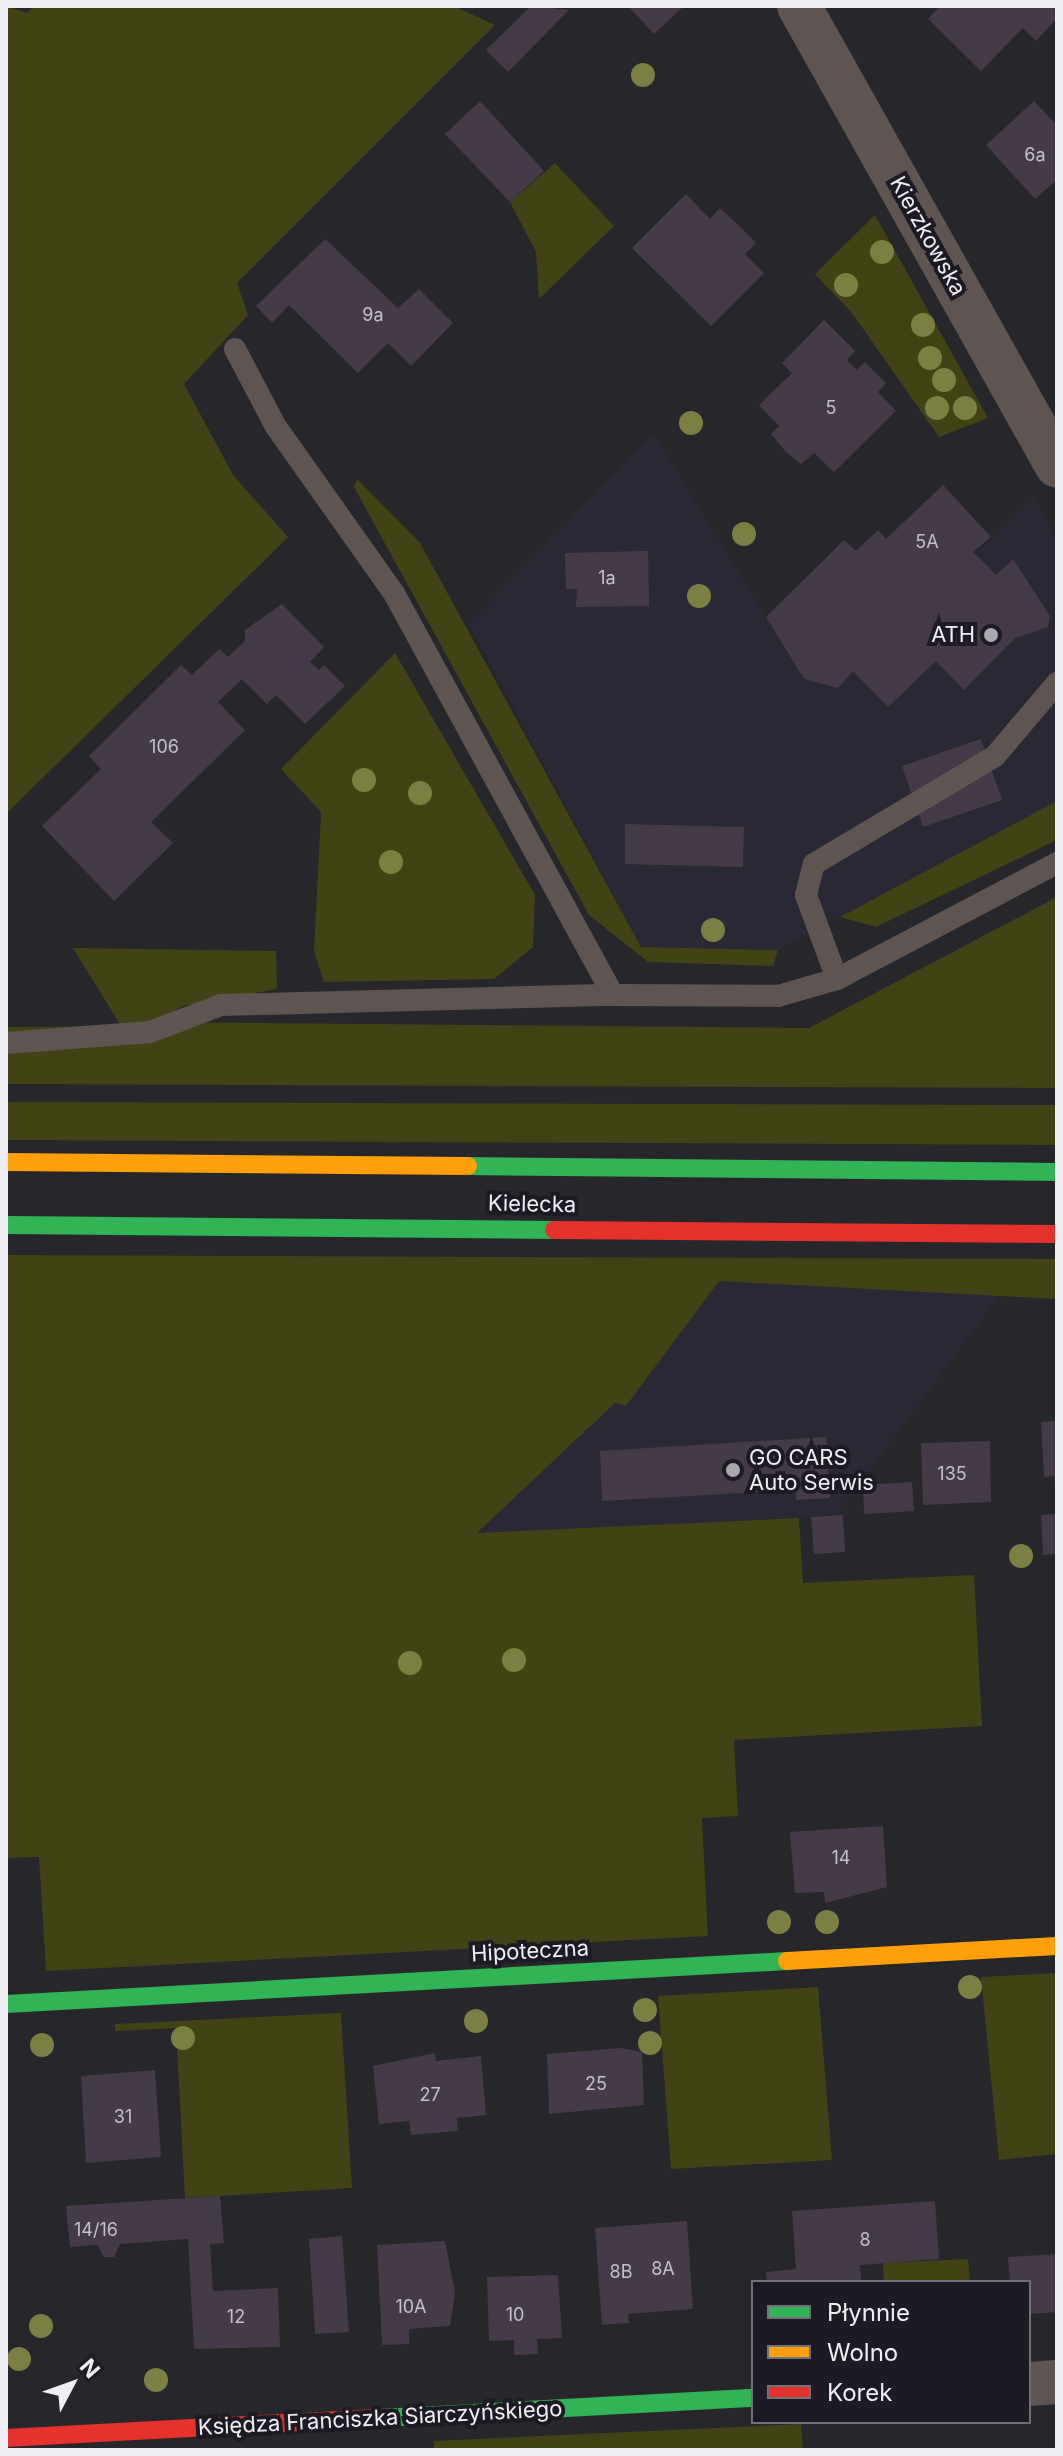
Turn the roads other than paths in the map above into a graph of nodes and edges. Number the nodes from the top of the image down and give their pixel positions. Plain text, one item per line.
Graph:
1 (799, 6) edge
2 (235, 349) dead end
3 (1057, 466) edge
4 (1057, 683) edge
5 (1057, 863) edge
6 (837, 979) junction
7 (613, 995) junction
8 (6, 1043) edge
9 (6, 1162) edge
10 (1057, 1172) edge
11 (6, 1225) edge
12 (1057, 1234) edge
13 (1057, 1946) edge
14 (6, 2004) edge
15 (1057, 2382) edge
16 (1031, 2384) edge
17 (751, 2398) edge
18 (6, 2438) edge

1 - 3 street, Kierzkowska
2 - 7 lane
4 - 6 lane
5 - 6 lane
6 - 7 lane
7 - 8 lane
9 - 10 main road, Kielecka
11 - 12 main road, Kielecka
13 - 14 main road, Hipoteczna
15 - 16 street
17 - 18 main road, Księdza Franciszka Siarczyńskiego

